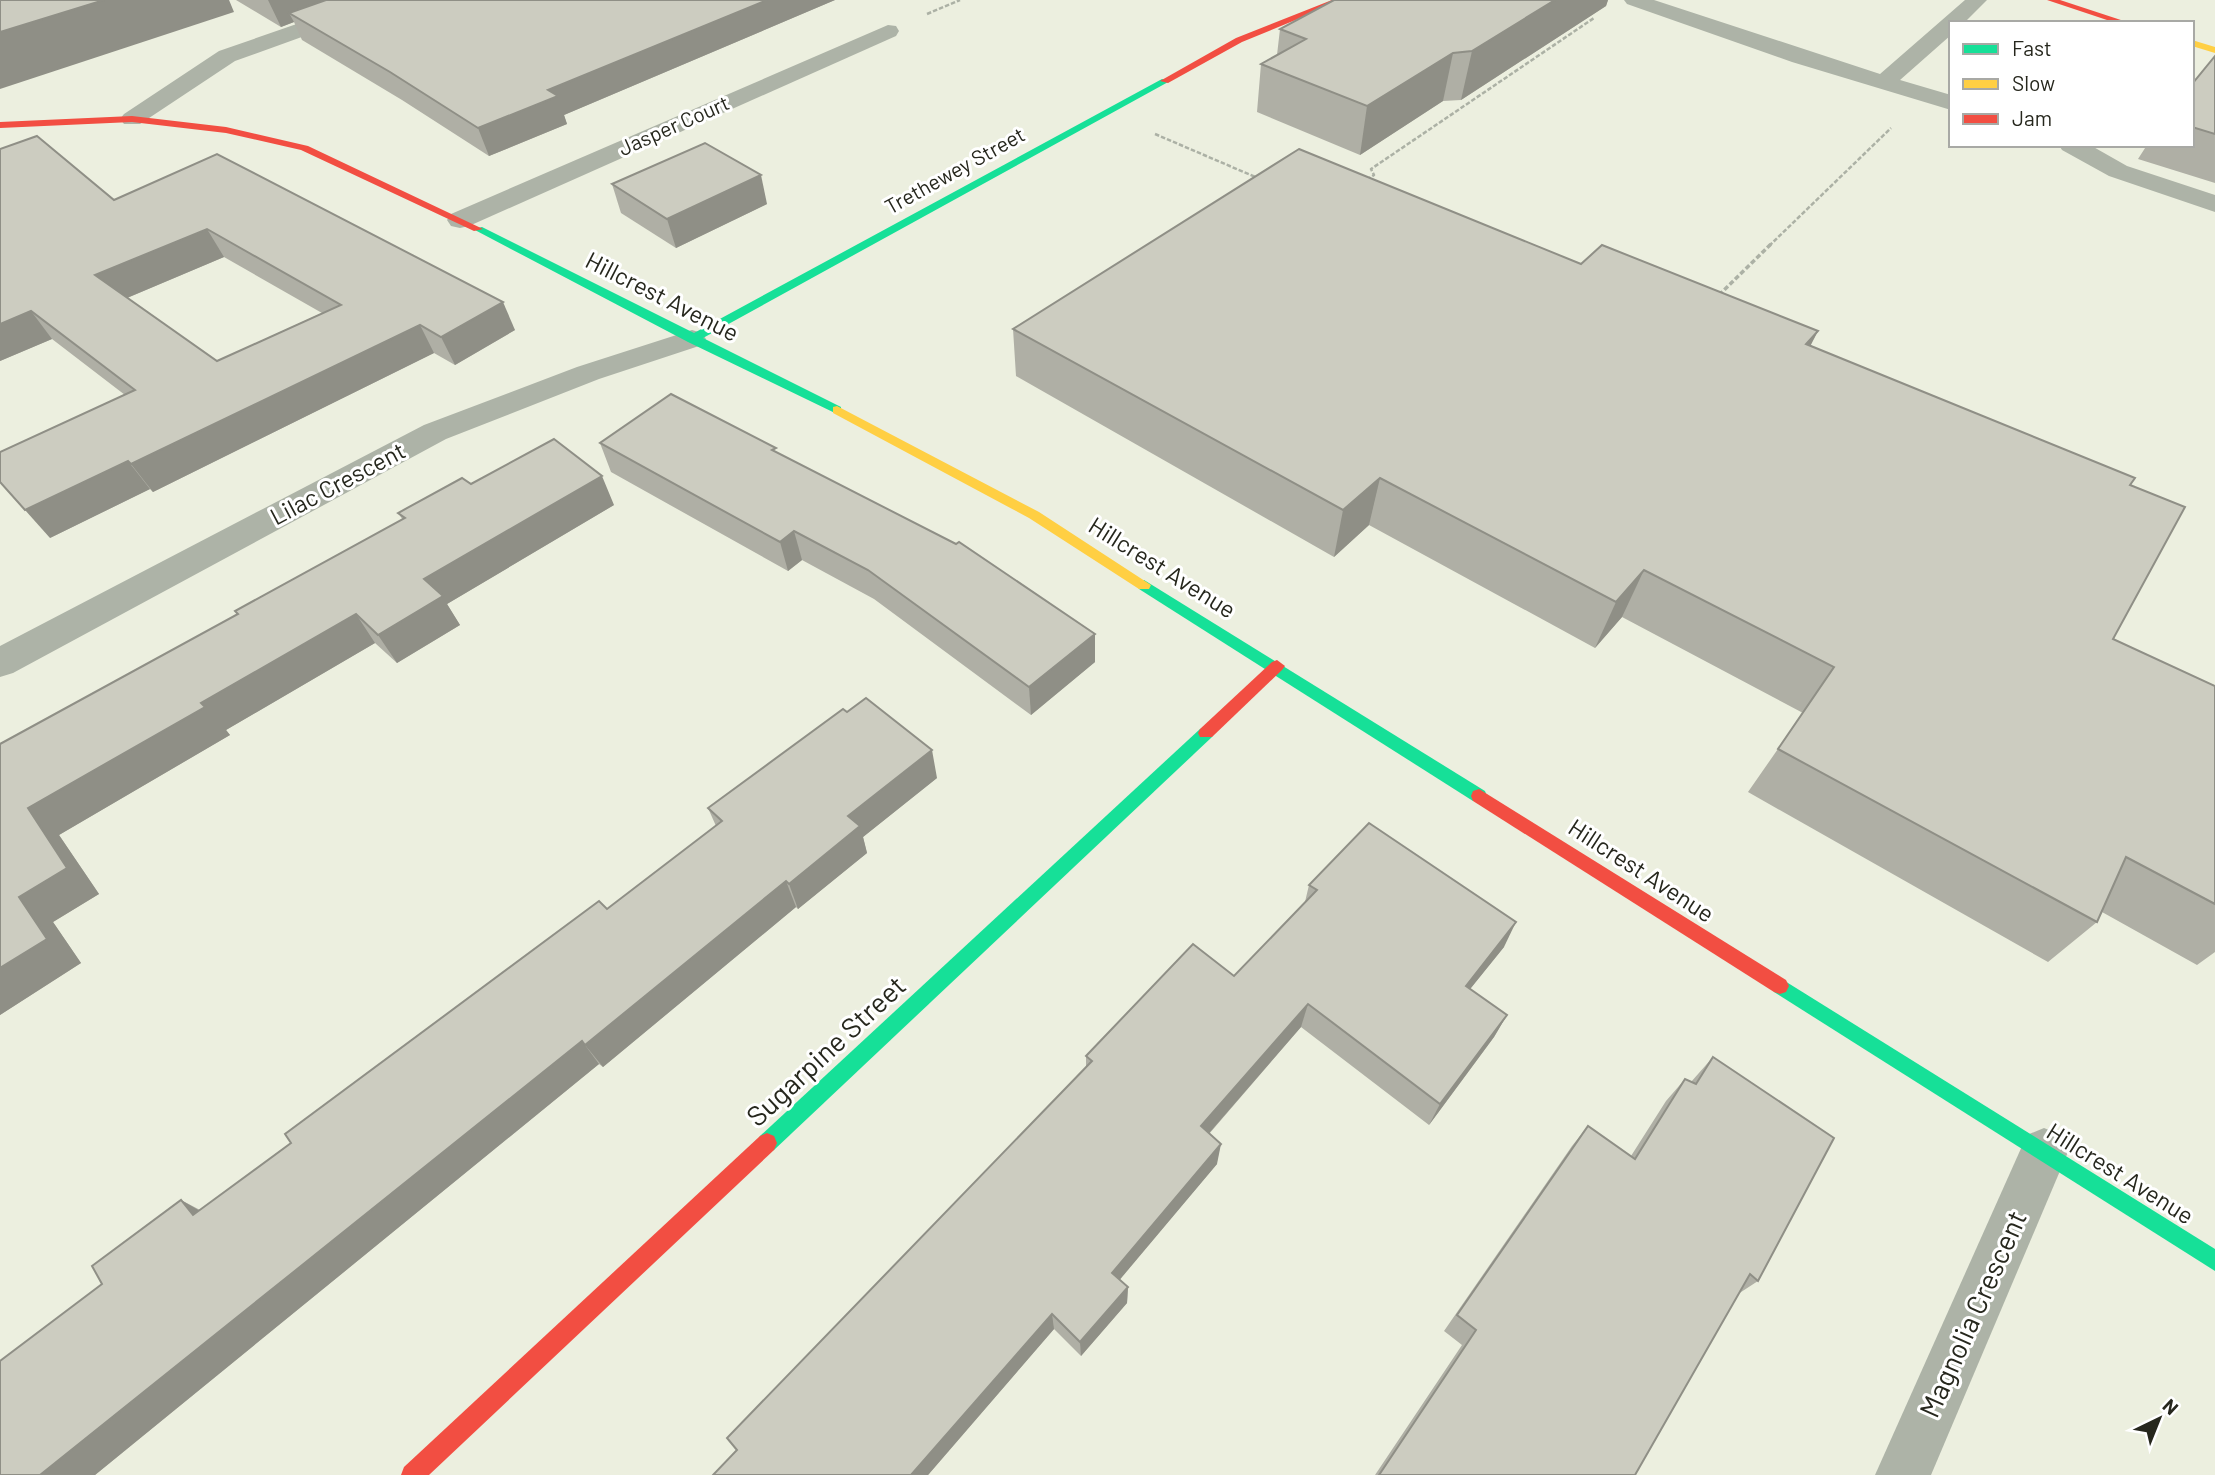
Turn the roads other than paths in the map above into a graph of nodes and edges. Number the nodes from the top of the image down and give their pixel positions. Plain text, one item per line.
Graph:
1 (386, 0) edge
2 (1340, 0) edge
3 (1634, 0) edge
4 (1977, 0) edge
5 (2051, 0) edge
6 (1272, 8) dead end
7 (1953, 21) edge
8 (2119, 21) edge
9 (1949, 25) edge
10 (888, 32) dead end
11 (1239, 40) junction
12 (2194, 44) edge
13 (2215, 50) edge
14 (1884, 83) junction
15 (1949, 102) edge
16 (132, 119) junction
17 (0, 125) edge
18 (2075, 147) edge
19 (2215, 204) edge
20 (460, 220) junction
21 (692, 339) junction
22 (0, 663) edge
23 (1277, 666) junction
24 (2044, 1152) junction
25 (2215, 1261) edge
26 (412, 1475) edge
27 (1903, 1475) edge

1 - 16 street
2 - 11 street, Trethewey Street
3 - 14 street
4 - 7 street
5 - 8 street
6 - 11 street, Trethewey Street
9 - 14 street
10 - 20 street, Jasper Court
11 - 21 street, Trethewey Street
12 - 13 street
14 - 15 street
16 - 17 street, Hillcrest Avenue
16 - 20 street, Hillcrest Avenue
18 - 19 street
20 - 21 street, Hillcrest Avenue
21 - 22 street, Lilac Crescent
21 - 23 street, Hillcrest Avenue
23 - 24 street, Hillcrest Avenue
23 - 26 street, Sugarpine Street
24 - 25 street, Hillcrest Avenue
24 - 27 street, Magnolia Crescent

